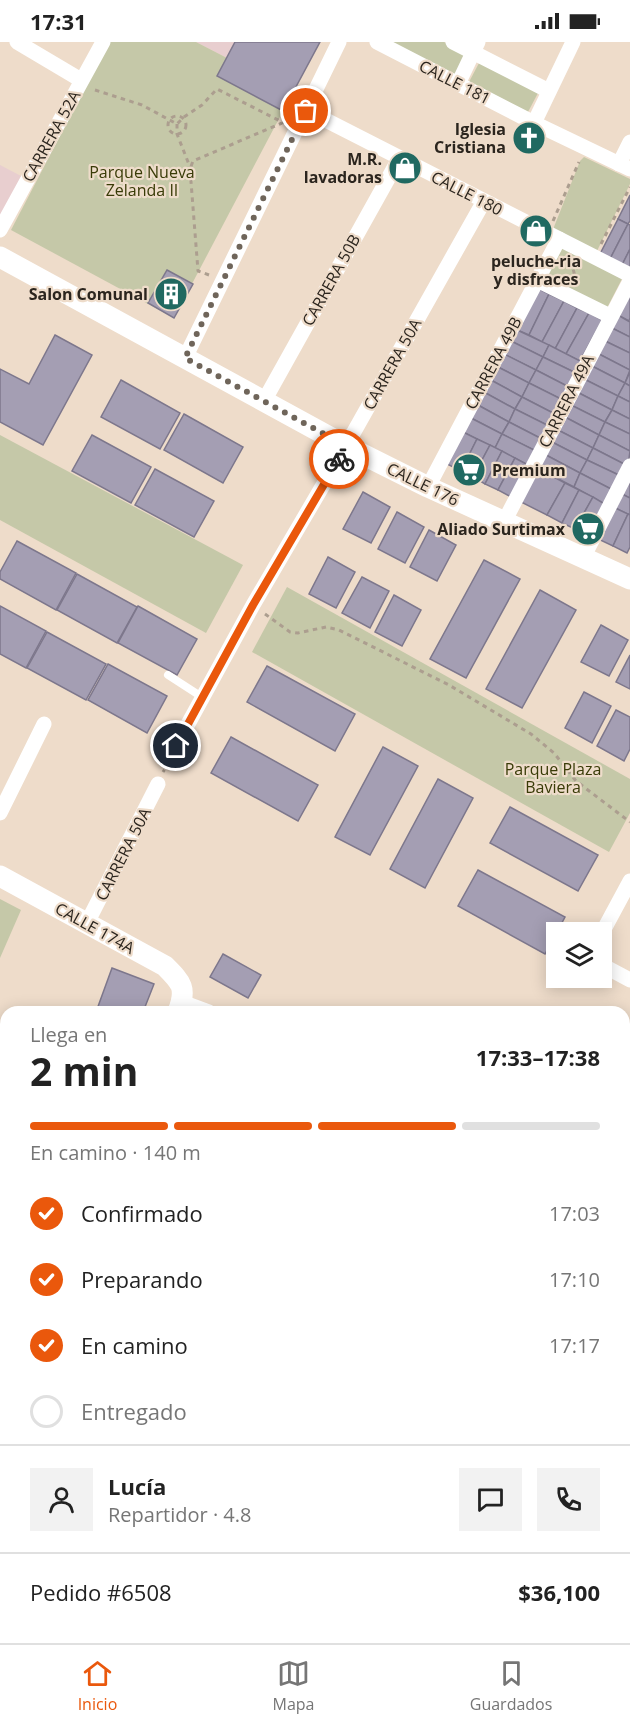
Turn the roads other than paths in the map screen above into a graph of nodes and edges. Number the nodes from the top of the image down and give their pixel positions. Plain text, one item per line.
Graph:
1 (17, 42) edge
2 (103, 42) edge
3 (339, 42) edge
4 (377, 42) edge
5 (453, 42) edge
6 (573, 42) edge
7 (475, 47) edge
8 (80, 82) junction
9 (458, 84) junction
10 (549, 91) junction
11 (306, 111) junction
12 (534, 123) junction
13 (630, 142) edge
14 (399, 159) junction
15 (624, 167) edge
16 (484, 201) junction
17 (0, 230) edge
18 (558, 239) junction
19 (0, 257) edge
20 (630, 275) edge
21 (537, 280) junction
22 (630, 281) edge
23 (610, 316) junction
24 (185, 358) junction
25 (264, 401) junction
26 (346, 446) junction
27 (630, 466) edge
28 (428, 487) junction
29 (504, 522) junction
30 (583, 558) junction
31 (630, 579) edge
32 (168, 675) dead end
33 (202, 697) junction
34 (44, 724) dead end
35 (176, 746) road end
36 (158, 784) road end
37 (0, 813) edge
38 (0, 876) edge
39 (630, 881) edge
40 (608, 922) edge
41 (87, 923) junction
42 (612, 970) edge
43 (630, 980) edge
44 (181, 1001) edge

1 - 8 street
2 - 8 street, CARRERA 52A
3 - 11 street
4 - 9 street, CALLE 181
5 - 7 street
6 - 10 street
7 - 9 street
7 - 10 street
8 - 17 street, CARRERA 52A
9 - 12 street, CALLE 181
10 - 12 street
11 - 14 street, CALLE 180
11 - 24 street
12 - 15 street, CALLE 181
13 - 15 street
14 - 16 street, CALLE 180
14 - 25 street, CARRERA 50B
16 - 18 street, CALLE 180
16 - 26 street, CARRERA 50A
18 - 20 street, CALLE 180
18 - 21 street, CARRERA 49B
19 - 24 street, CALLE 176
21 - 23 street
21 - 28 street, CARRERA 49B
22 - 23 street, CARRERA 49A
23 - 29 street, CARRERA 49A
24 - 25 street, CALLE 176
25 - 26 street, CALLE 176
26 - 28 street, CALLE 176
26 - 33 street, CARRERA 50A
27 - 30 street
28 - 29 street, CALLE 176
29 - 30 street, CALLE 176
30 - 31 street, CALLE 176
32 - 33 lane
33 - 35 street, CARRERA 50A
34 - 37 street
36 - 41 street, CARRERA 50A
38 - 41 street, CALLE 174A
39 - 40 street
41 - 44 street, CALLE 174A
42 - 43 street

